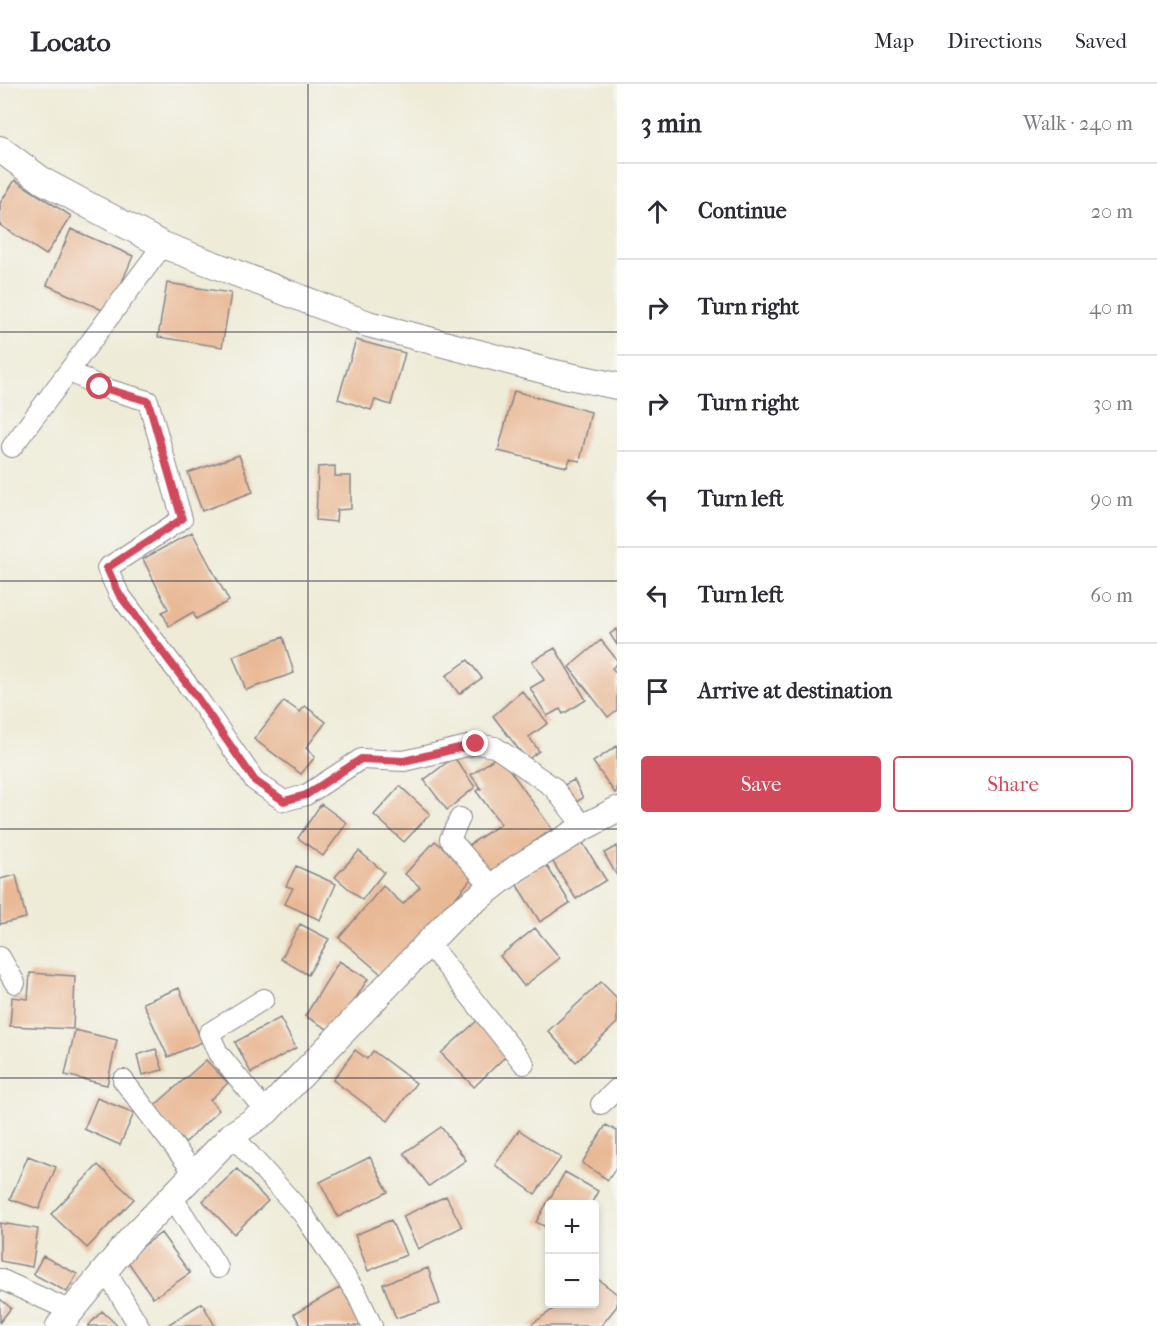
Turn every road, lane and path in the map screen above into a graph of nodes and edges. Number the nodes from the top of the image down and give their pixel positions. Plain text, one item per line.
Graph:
1 (4, 159) edge
2 (163, 245) junction
3 (69, 371) junction
4 (617, 386) edge
5 (12, 447) dead end
6 (617, 810) edge
7 (460, 818) dead end
8 (584, 827) junction
9 (492, 887) junction
10 (428, 943) junction
11 (0, 957) edge
12 (15, 983) dead end
13 (264, 999) dead end
14 (524, 1064) dead end
15 (123, 1080) dead end
16 (617, 1089) edge
17 (601, 1104) dead end
18 (266, 1112) junction
19 (232, 1135) junction
20 (195, 1174) junction
21 (172, 1197) junction
22 (218, 1268) dead end
23 (105, 1270) junction
24 (0, 1279) edge
25 (65, 1318) edge
26 (140, 1326) edge
27 (372, 1326) edge

1 - 2 street
2 - 3 street
2 - 4 street
3 - 5 street
3 - 8 street
6 - 8 street
7 - 9 street
8 - 9 street
9 - 10 street
10 - 14 street
10 - 18 street
11 - 12 street
13 - 18 street
15 - 20 street
16 - 17 street
18 - 19 street
19 - 20 street
19 - 27 street
20 - 21 street
21 - 22 street
21 - 23 street
23 - 25 street
23 - 26 street
24 - 25 street

